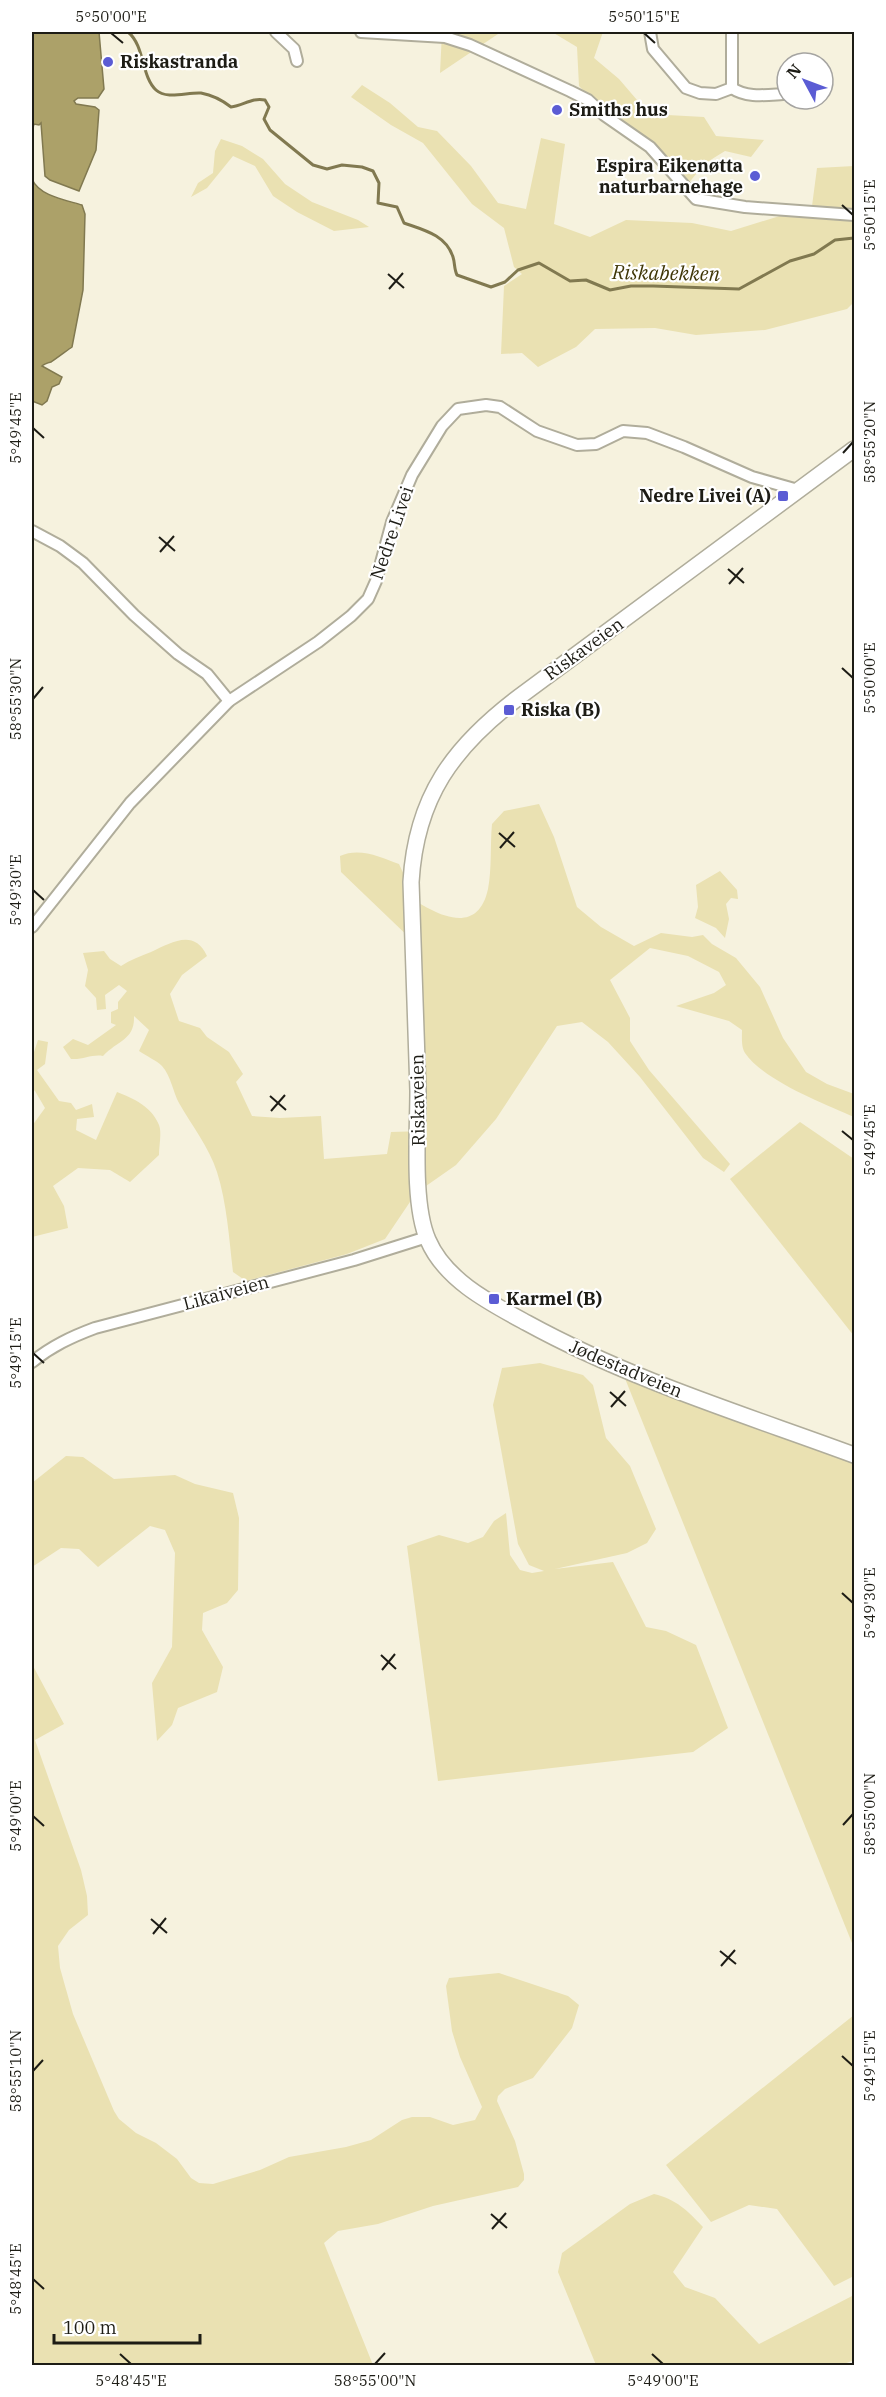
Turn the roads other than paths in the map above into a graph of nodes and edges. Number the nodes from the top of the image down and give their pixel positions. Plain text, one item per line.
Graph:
1 (276, 32) edge
2 (361, 32) edge
3 (650, 32) edge
4 (732, 32) edge
5 (297, 61) dead end
6 (732, 88) junction
7 (775, 94) edge
8 (855, 215) edge
9 (855, 449) edge
10 (798, 490) junction
11 (32, 531) edge
12 (229, 701) junction
13 (32, 927) edge
14 (427, 1237) junction
15 (32, 1362) edge
16 (855, 1455) edge

1 - 5 street
2 - 8 street
3 - 6 street
4 - 6 street
6 - 7 street
9 - 10 main road, Riskaveien
10 - 12 street, Nedre Livei
10 - 14 main road, Riskaveien
11 - 12 street
12 - 13 street, Nedre Livei
14 - 15 street, Likaiveien
14 - 16 main road, Jødestadveien

